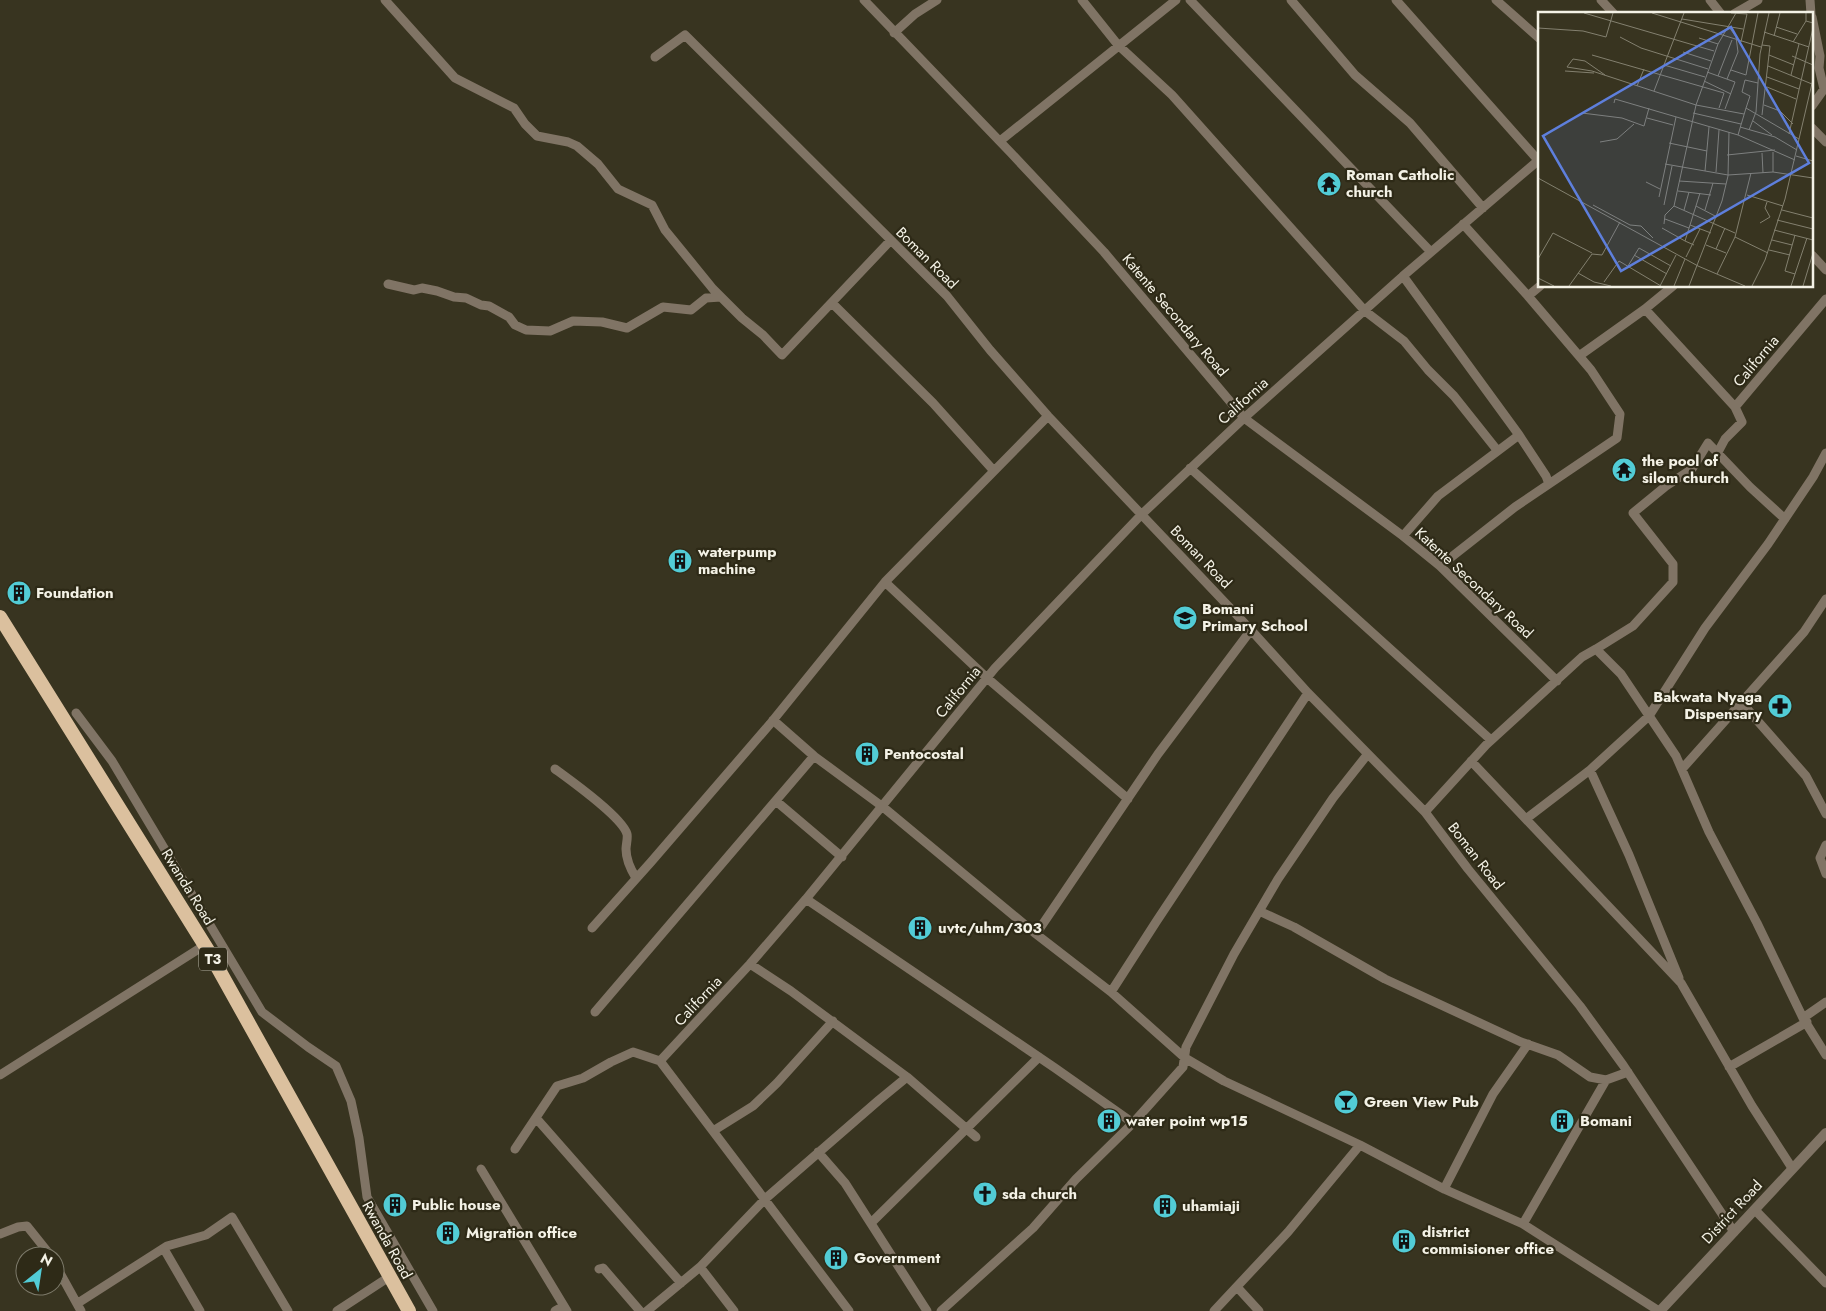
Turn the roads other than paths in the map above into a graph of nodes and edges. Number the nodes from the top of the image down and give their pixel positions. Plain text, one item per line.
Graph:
1 (385, 0) edge
2 (864, 0) edge
3 (937, 0) edge
4 (1082, 0) edge
5 (1176, 0) edge
6 (1190, 0) edge
7 (1291, 0) edge
8 (1396, 0) edge
9 (1496, 0) edge
10 (1601, 0) edge
11 (1710, 0) edge
12 (1758, 0) edge
13 (1612, 12) edge
14 (1719, 12) edge
15 (1737, 12) edge
16 (1814, 26) edge
17 (894, 33) junction
18 (1538, 37) edge
19 (1118, 45) junction
20 (656, 57) dead end
21 (1814, 103) edge
22 (1814, 130) edge
23 (1000, 141) junction
24 (1826, 142) edge
25 (1538, 158) edge
26 (1538, 160) edge
27 (1483, 208) junction
28 (1463, 224) junction
29 (890, 241) junction
30 (1431, 252) junction
31 (1814, 257) edge
32 (1826, 270) edge
33 (1403, 276) junction
34 (388, 284) dead end
35 (1538, 288) edge
36 (1671, 288) edge
37 (1528, 296) junction
38 (721, 297) junction
39 (1826, 300) edge
40 (832, 303) junction
41 (1645, 309) junction
42 (1365, 311) junction
43 (1579, 356) junction
44 (1735, 407) junction
45 (1048, 416) junction
46 (1244, 418) junction
47 (1519, 435) junction
48 (1497, 450) junction
49 (1826, 453) edge
50 (1717, 454) junction
51 (1190, 468) junction
52 (994, 470) junction
53 (1550, 484) junction
54 (1141, 515) junction
55 (1785, 518) junction
56 (1403, 536) junction
57 (1440, 566) junction
58 (885, 582) junction
59 (1826, 598) edge
60 (0, 617) edge
61 (1251, 630) junction
62 (1596, 649) junction
63 (987, 678) junction
64 (1557, 681) junction
65 (1308, 693) junction
66 (1741, 702) junction
67 (76, 713) dead end
68 (1650, 716) junction
69 (773, 720) junction
70 (1491, 740) junction
71 (1368, 755) junction
72 (814, 756) junction
73 (1471, 761) junction
74 (555, 769) dead end
75 (1682, 769) junction
76 (1590, 770) junction
77 (1128, 799) junction
78 (776, 801) junction
79 (883, 807) junction
80 (1425, 812) junction
81 (1826, 814) edge
82 (1526, 819) junction
83 (1826, 845) edge
84 (842, 857) junction
85 (1826, 874) edge
86 (636, 878) junction
87 (806, 899) junction
88 (1259, 911) junction
89 (592, 928) dead end
90 (1036, 934) junction
91 (205, 945) junction
92 (750, 964) junction
93 (1681, 983) junction
94 (1111, 992) junction
95 (1826, 1002) edge
96 (595, 1012) dead end
97 (1805, 1020) junction
98 (833, 1021) junction
99 (1528, 1044) junction
100 (1826, 1055) edge
101 (1039, 1058) junction
102 (1185, 1058) junction
103 (660, 1062) junction
104 (1729, 1067) junction
105 (1628, 1072) junction
106 (0, 1075) edge
107 (907, 1077) junction
108 (1606, 1080) junction
109 (536, 1118) junction
110 (1133, 1123) junction
111 (966, 1128) junction
112 (713, 1131) junction
113 (1826, 1133) edge
114 (976, 1137) dead end
115 (1360, 1145) junction
116 (515, 1149) dead end
117 (818, 1152) junction
118 (1792, 1168) junction
119 (481, 1169) dead end
120 (1444, 1189) junction
121 (765, 1199) junction
122 (1755, 1210) junction
123 (871, 1223) junction
124 (1523, 1224) junction
125 (1734, 1232) junction
126 (0, 1234) edge
127 (43, 1246) edge
128 (164, 1249) junction
129 (700, 1267) junction
130 (599, 1269) dead end
131 (389, 1277) junction
132 (65, 1282) edge
133 (681, 1283) junction
134 (1826, 1283) edge
135 (1236, 1287) junction
136 (79, 1307) edge
137 (566, 1308) edge
138 (200, 1311) edge
139 (288, 1311) edge
140 (337, 1311) edge
141 (410, 1311) edge
142 (433, 1311) edge
143 (555, 1311) edge
144 (640, 1311) edge
145 (647, 1311) edge
146 (734, 1311) edge
147 (849, 1311) edge
148 (927, 1311) edge
149 (941, 1311) edge
150 (1214, 1311) edge
151 (1259, 1311) edge
152 (1660, 1311) edge

1 - 38 street
2 - 17 street, Katente Secondary Road
3 - 17 street
4 - 19 street
5 - 19 street
6 - 30 street
7 - 27 street
8 - 25 street
9 - 18 street
10 - 13 street
11 - 14 street
12 - 15 street
16 - 21 street
17 - 23 street, Katente Secondary Road
19 - 23 street
19 - 42 street
20 - 29 street, Boman Road
22 - 24 street
23 - 46 street, Katente Secondary Road
26 - 27 street, California
27 - 28 street, California
28 - 30 street, California
28 - 37 street
29 - 40 street
29 - 45 street, Boman Road
30 - 33 street, California
31 - 32 street
33 - 42 street, California
33 - 47 street
34 - 38 street
35 - 37 street
36 - 41 street
37 - 43 street
38 - 40 street
39 - 44 street, California
40 - 52 street
41 - 43 street
41 - 44 street, California
42 - 46 street, California
42 - 48 street
43 - 53 street
44 - 50 street
45 - 52 street
45 - 54 street, Boman Road
46 - 51 street, California
46 - 56 street, Katente Secondary Road
47 - 48 street
47 - 53 street
48 - 56 street
49 - 55 street
50 - 55 street
50 - 62 street
51 - 54 street, California
51 - 70 street
52 - 58 street
53 - 57 street
54 - 61 street, Boman Road
54 - 63 street, California
55 - 68 street
56 - 57 street, Katente Secondary Road
57 - 64 street, Katente Secondary Road
58 - 63 street
58 - 69 street
59 - 66 street
60 - 91 highway, Rwanda Road / T3
61 - 65 street, Boman Road
61 - 77 street
62 - 64 street
62 - 68 street
63 - 77 street
63 - 79 street, California
64 - 70 street
65 - 71 street, Boman Road
65 - 94 street
66 - 75 street
66 - 81 street
67 - 142 street
68 - 75 street
68 - 76 street
69 - 72 street
69 - 86 street
70 - 73 street
71 - 80 street, Boman Road
71 - 88 street
72 - 78 street
72 - 79 street
73 - 80 street
73 - 82 street
74 - 86 street
75 - 97 street
76 - 82 street
76 - 93 street
77 - 90 street
78 - 84 street
78 - 96 street
79 - 84 street, California
79 - 90 street
80 - 105 street, Boman Road
82 - 93 street
83 - 85 street
84 - 87 street, California
86 - 89 street
87 - 92 street, California
87 - 101 street
88 - 99 street
88 - 102 street
90 - 94 street
91 - 106 street
91 - 131 highway, Rwanda Road / T3
92 - 98 street
92 - 103 street, California
93 - 104 street
94 - 102 street
95 - 97 street
97 - 100 street
97 - 104 street
98 - 107 street
98 - 112 street
99 - 108 street
99 - 120 street
101 - 110 street
101 - 111 street
102 - 110 street
102 - 115 street
103 - 109 street
103 - 112 street
104 - 118 street
105 - 108 street
105 - 125 street, Boman Road
107 - 111 street
107 - 117 street
108 - 124 street
109 - 116 street
109 - 133 street
110 - 149 street
111 - 114 street
111 - 123 street
112 - 121 street
113 - 118 street, District Road
115 - 120 street
115 - 135 street
117 - 121 street
117 - 123 street
118 - 122 street, District Road
119 - 137 street
120 - 124 street
121 - 129 street
121 - 147 street
122 - 125 street, District Road
122 - 134 street
123 - 148 street
124 - 152 street
125 - 152 street, District Road
126 - 127 street
128 - 136 street
128 - 138 street
128 - 139 street
129 - 133 street
129 - 146 street
130 - 144 street
131 - 140 street
131 - 141 highway, Rwanda Road / T3
132 - 136 street
133 - 145 street
135 - 150 street
135 - 151 street
137 - 143 street

